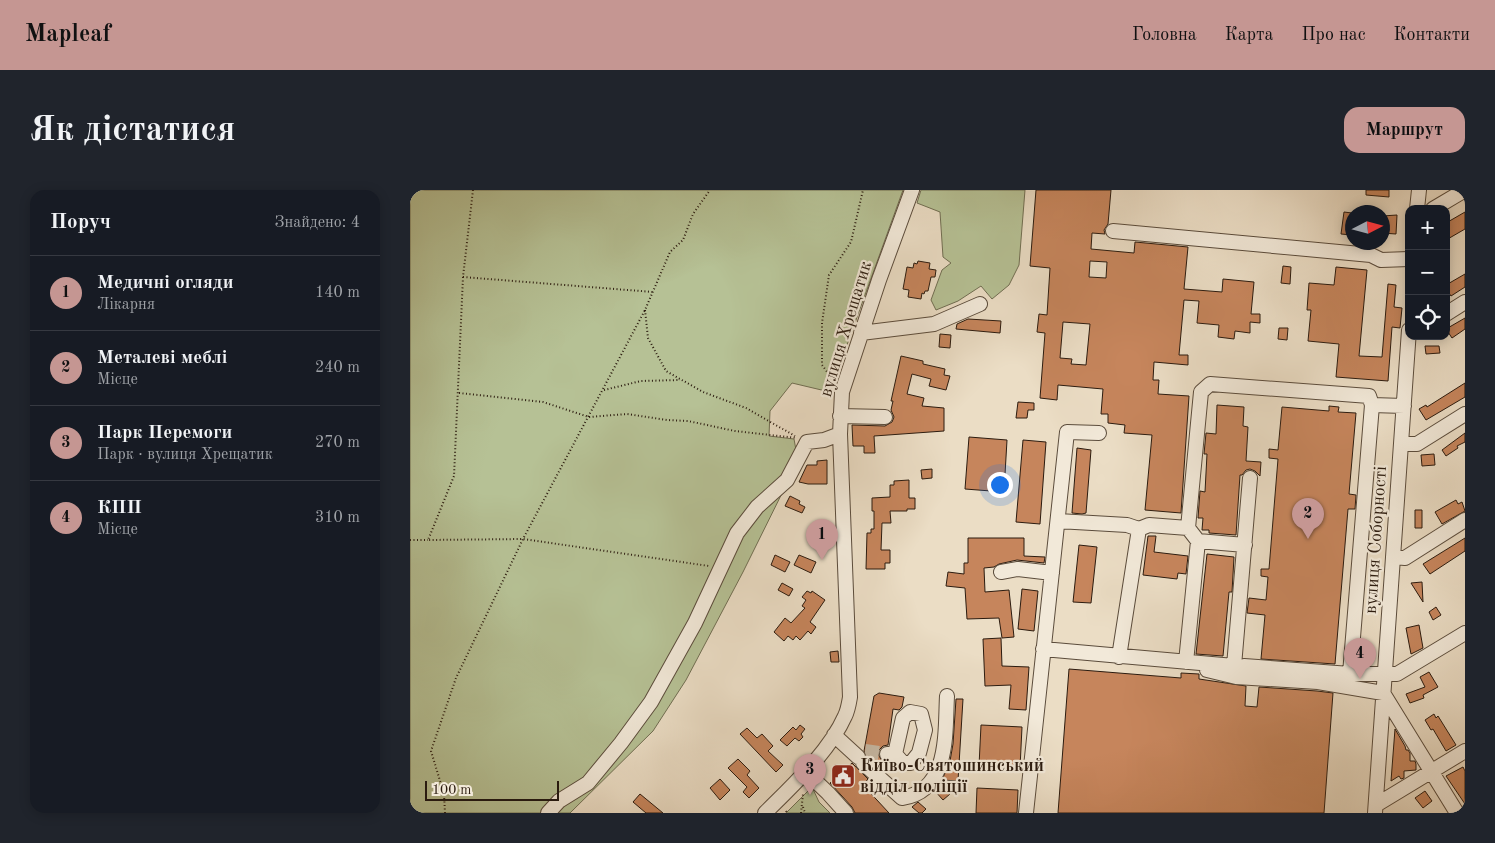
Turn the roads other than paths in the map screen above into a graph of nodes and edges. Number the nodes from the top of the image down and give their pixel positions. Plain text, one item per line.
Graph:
1 (912, 190) edge
2 (1419, 190) edge
3 (1465, 190) edge
4 (1417, 205) edge
5 (1440, 205) edge
6 (1113, 231) dead end
7 (1405, 259) edge
8 (1465, 302) edge
9 (980, 304) dead end
10 (1450, 311) edge
11 (861, 333) junction
12 (1409, 340) edge
13 (1372, 405) junction
14 (1404, 406) junction
15 (1465, 414) edge
16 (840, 416) junction
17 (885, 417) dead end
18 (1099, 433) dead end
19 (840, 434) junction
20 (1401, 444) junction
21 (1250, 478) dead end
22 (1465, 520) edge
23 (1058, 521) junction
24 (1188, 528) junction
25 (1139, 529) junction
26 (1198, 541) junction
27 (1245, 545) junction
28 (1394, 557) junction
29 (1000, 572) dead end
30 (1052, 573) junction
31 (1465, 633) edge
32 (1043, 649) junction
33 (1119, 657) junction
34 (1186, 662) junction
35 (1202, 664) junction
36 (1244, 666) dead end
37 (1350, 674) junction
38 (1384, 675) junction
39 (1383, 693) junction
40 (946, 696) dead end
41 (839, 739) junction
42 (1465, 752) edge
43 (806, 772) junction
44 (1432, 772) junction
45 (1376, 809) edge
46 (548, 813) edge
47 (765, 813) edge
48 (846, 813) edge
49 (1026, 813) edge
50 (1456, 813) edge

1 - 11 street, вулиця Хрещатик
2 - 4 street
3 - 5 street
6 - 7 street
8 - 10 street
9 - 11 street
11 - 16 street, вулиця Хрещатик
12 - 14 street, вулиця Соборності
13 - 14 street
13 - 24 street
13 - 37 street
14 - 20 street, вулиця Соборності
15 - 20 street
16 - 17 street
16 - 19 street, вулиця Хрещатик
18 - 23 street
19 - 41 street, вулиця Хрещатик
19 - 46 street
20 - 28 street, вулиця Соборності
21 - 27 street
22 - 28 street
23 - 25 street
23 - 30 street
24 - 25 street
24 - 26 street
25 - 33 street
26 - 27 street
26 - 34 street
27 - 35 street
28 - 38 street, вулиця Соборності
29 - 30 street
30 - 32 street
31 - 38 street
32 - 33 street
32 - 49 street
33 - 34 street
34 - 35 street
35 - 39 street
36 - 37 street
37 - 38 street
38 - 39 street, вулиця Соборності
39 - 44 street
39 - 45 street, вулиця Соборності
40 - 41 street
41 - 43 street, вулиця Хрещатик
42 - 44 street
43 - 47 street, вулиця Хрещатик
43 - 48 street
44 - 45 street
44 - 50 street

